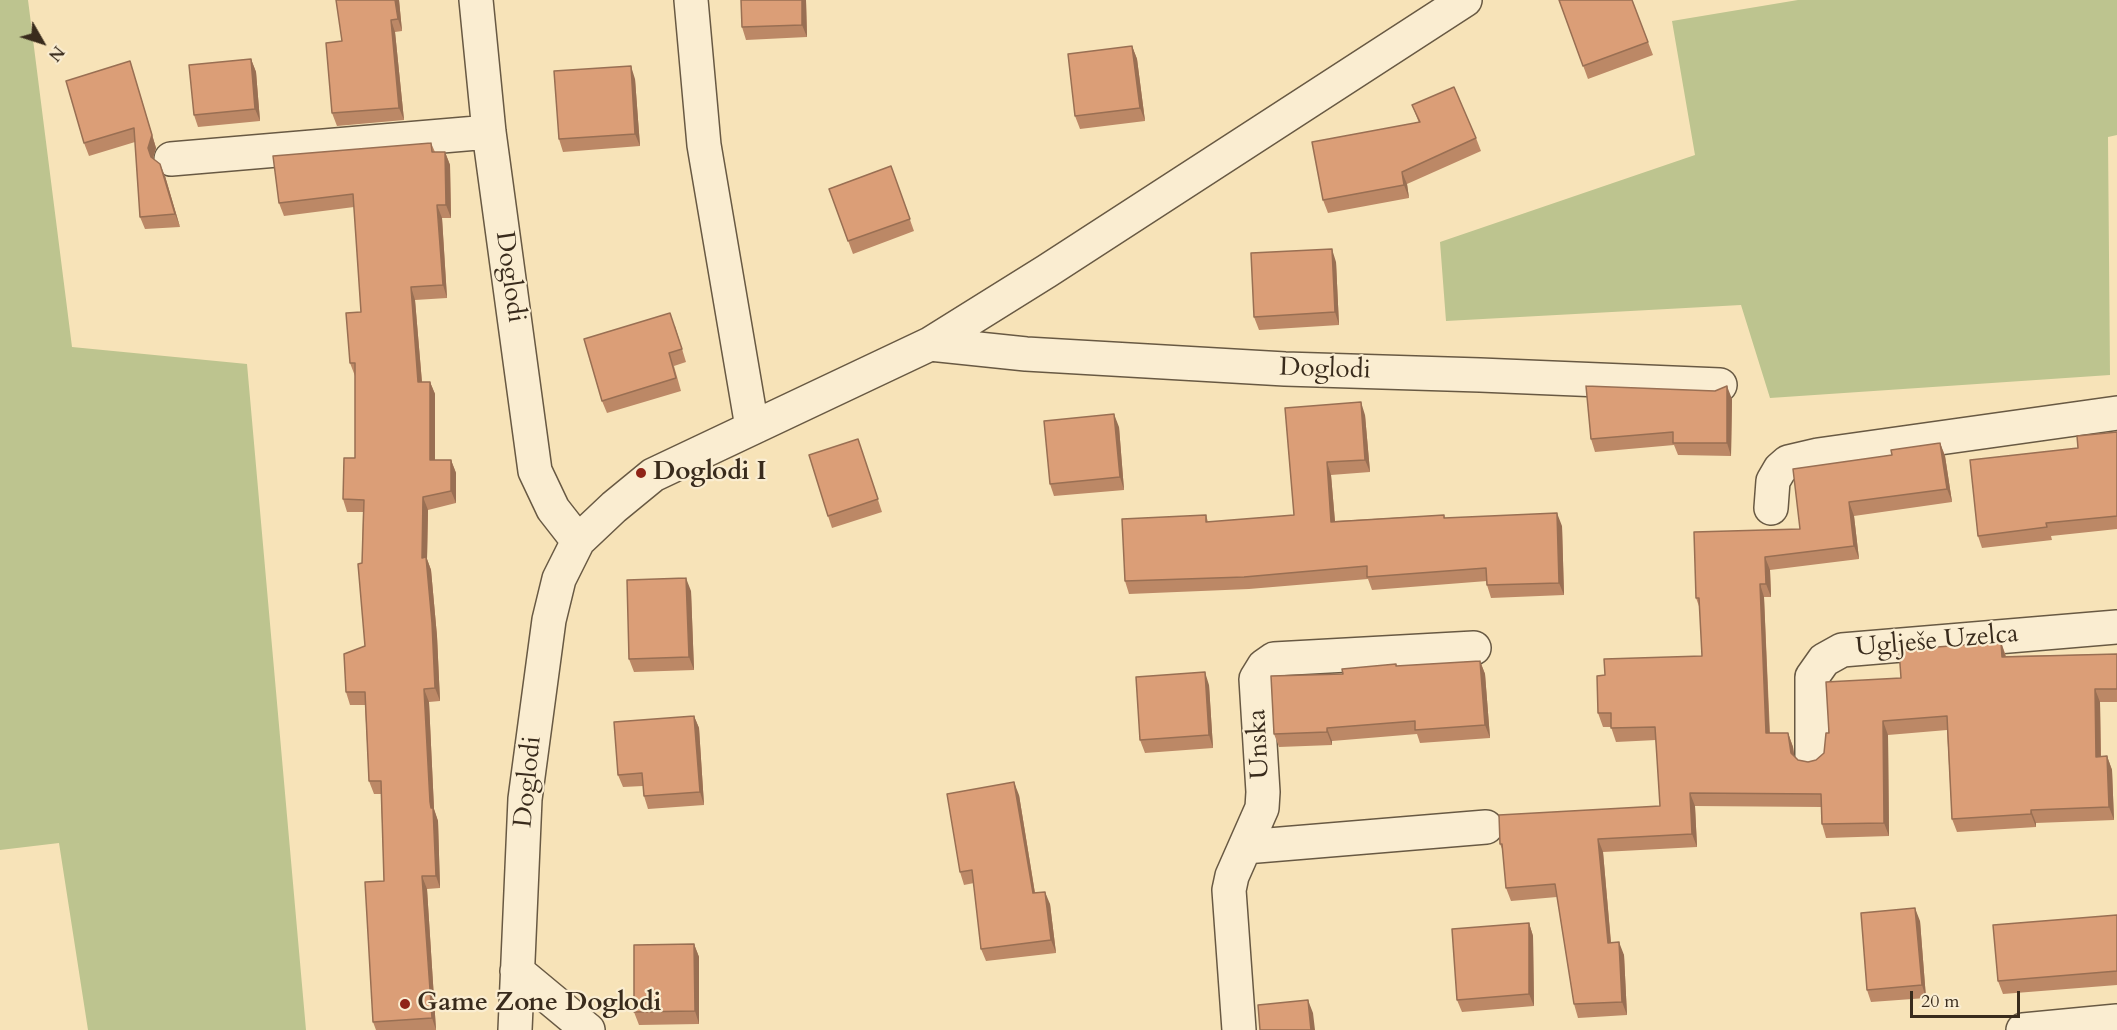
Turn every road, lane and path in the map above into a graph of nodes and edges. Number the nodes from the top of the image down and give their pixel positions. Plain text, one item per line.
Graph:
1 (476, 0) edge
2 (691, 0) edge
3 (1465, 0) edge
4 (489, 132) junction
5 (171, 159) dead end
6 (930, 344) junction
7 (1720, 386) edge
8 (2117, 413) edge
9 (752, 427) junction
10 (1771, 508) dead end
11 (578, 542) junction
12 (2117, 627) edge
13 (1474, 648) dead end
14 (1812, 757) dead end
15 (1486, 827) dead end
16 (1245, 847) junction
17 (517, 971) junction
18 (2117, 1021) edge
19 (515, 1030) edge
20 (588, 1030) edge
21 (1239, 1030) edge
22 (2023, 1030) edge

1 - 4 street, Doglodi
2 - 9 street
3 - 6 street, Doglodi
4 - 5 street
4 - 11 street, Doglodi
6 - 7 street, Doglodi
6 - 9 street, Doglodi
8 - 10 street
9 - 11 street, Doglodi
11 - 17 street, Doglodi
12 - 14 street, Uglješe Uzelca
13 - 16 street, Unska
15 - 16 street
16 - 21 street, Unska
17 - 19 street, Doglodi
17 - 20 street
18 - 22 street

